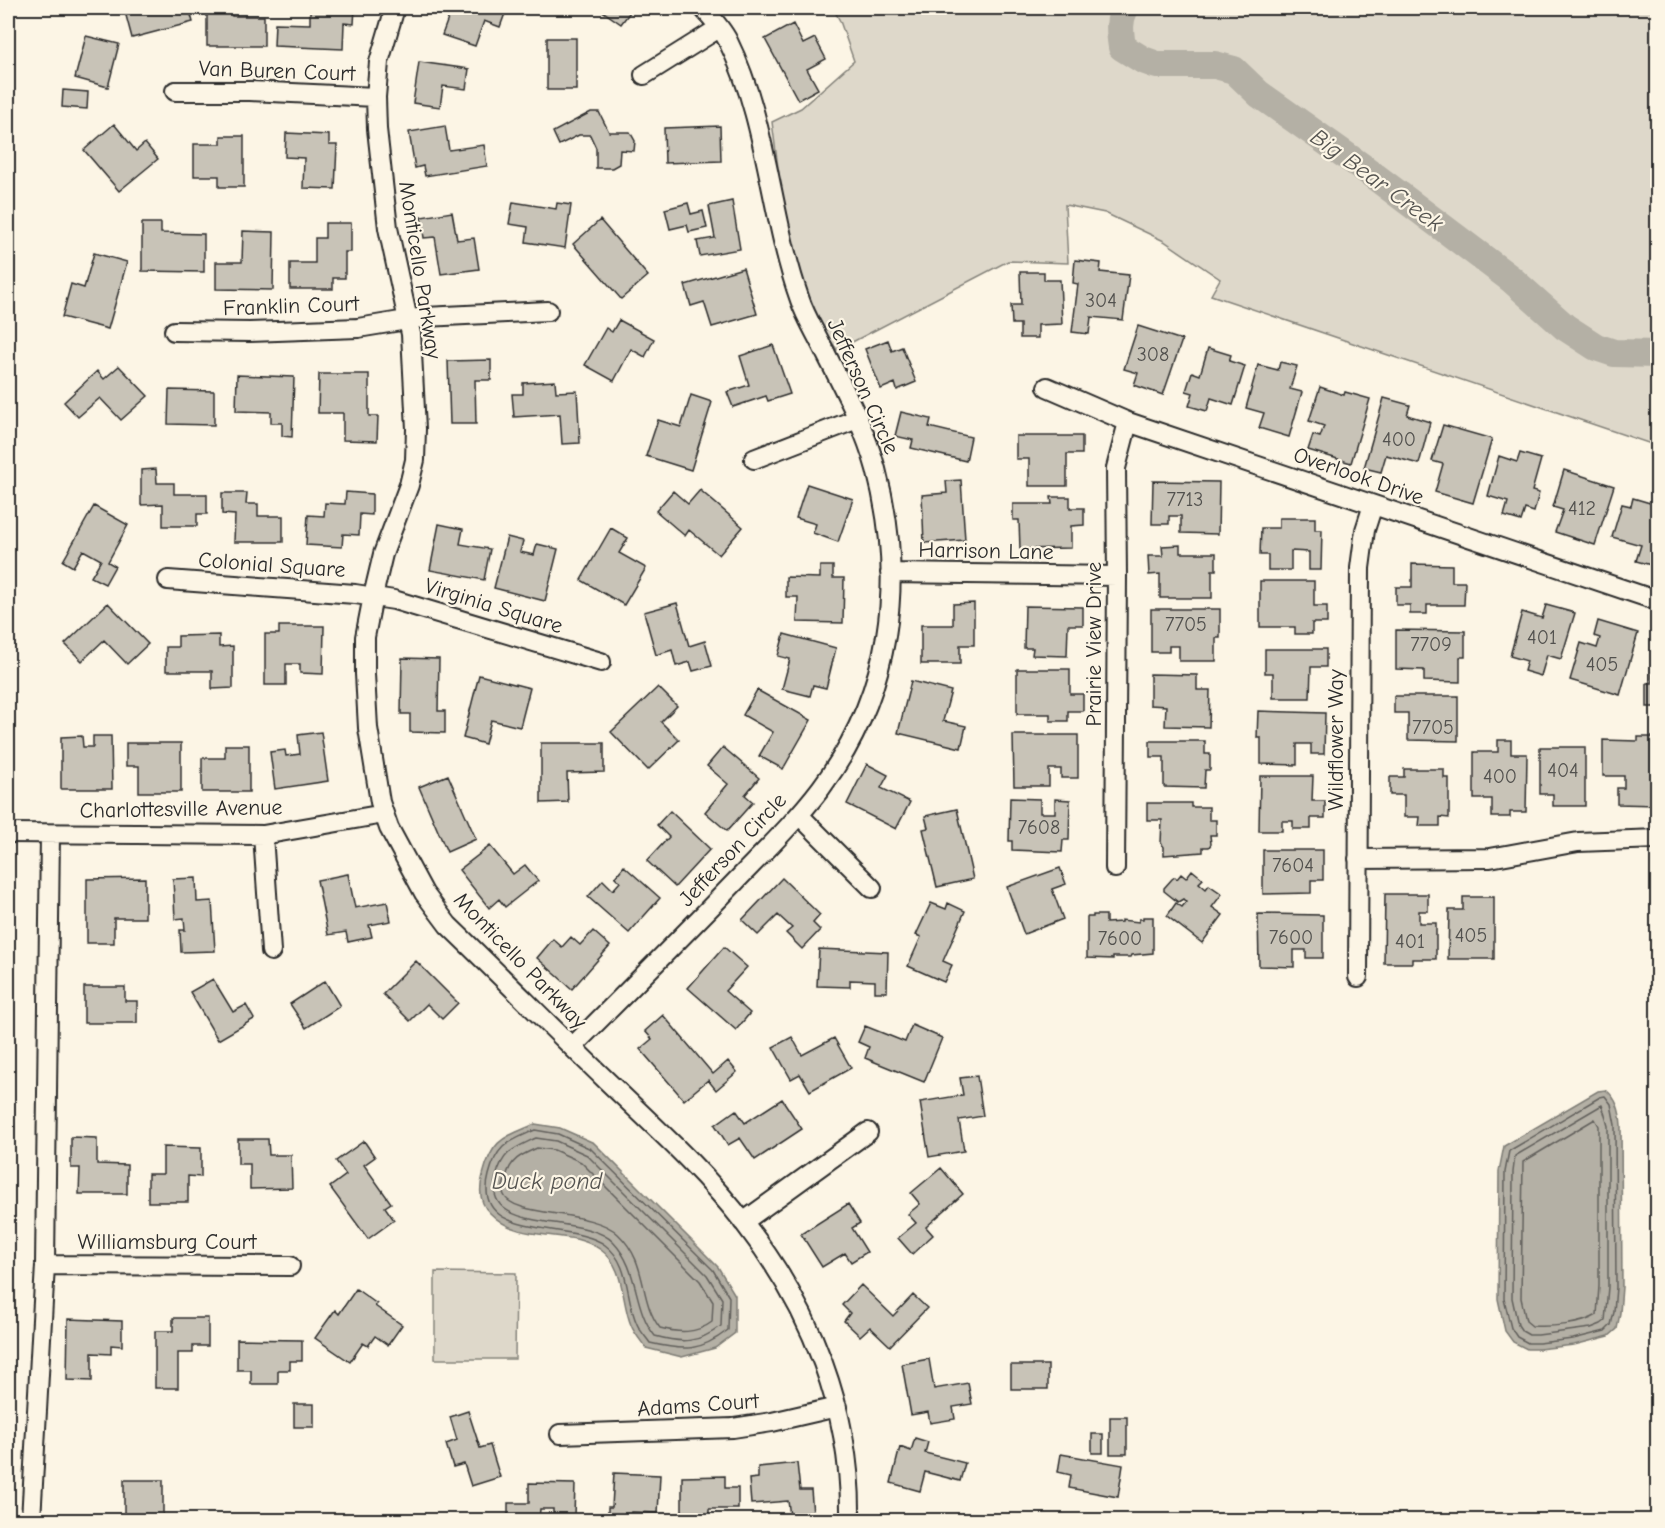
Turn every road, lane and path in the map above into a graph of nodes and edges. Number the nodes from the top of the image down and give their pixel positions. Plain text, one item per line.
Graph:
1 (395, 8) edge
2 (703, 8) edge
3 (719, 28) junction
4 (644, 75) dead end
5 (175, 91) dead end
6 (376, 98) junction
7 (548, 311) dead end
8 (408, 319) junction
9 (174, 331) dead end
10 (1047, 387) dead end
11 (858, 419) junction
12 (1128, 423) junction
13 (754, 459) dead end
14 (1373, 505) junction
15 (890, 573) junction
16 (1117, 576) junction
17 (168, 580) dead end
18 (373, 596) junction
19 (1658, 601) edge
20 (601, 662) dead end
21 (384, 814) junction
22 (799, 815) junction
23 (8, 833) edge
24 (50, 834) junction
25 (263, 835) junction
26 (1658, 839) edge
27 (1358, 859) junction
28 (1115, 868) dead end
29 (872, 888) dead end
30 (271, 951) dead end
31 (1358, 977) dead end
32 (572, 1047) junction
33 (868, 1132) dead end
34 (743, 1222) junction
35 (45, 1265) junction
36 (290, 1266) dead end
37 (837, 1407) junction
38 (560, 1434) dead end
39 (31, 1521) edge
40 (850, 1521) edge

1 - 6 street, Monticello Parkway
2 - 3 street, Jefferson Circle
3 - 4 street
3 - 11 street, Jefferson Circle
5 - 6 street, Van Buren Court
6 - 8 street, Monticello Parkway
7 - 8 street, Franklin Court
8 - 9 street, Franklin Court
8 - 18 street, Monticello Parkway
10 - 12 street, Overlook Drive
11 - 13 street
11 - 15 street, Jefferson Circle
12 - 14 street, Overlook Drive
12 - 16 street, Prairie View Drive
14 - 19 street, Overlook Drive
14 - 27 street, Wildflower Way
15 - 16 street, Harrison Lane
15 - 22 street, Jefferson Circle
16 - 28 street, Prairie View Drive
17 - 18 street, Colonial Square
18 - 20 street, Virginia Square
18 - 21 street, Monticello Parkway
21 - 25 street, Charlottesville Avenue
21 - 32 street, Monticello Parkway
22 - 29 street
22 - 32 street, Jefferson Circle
23 - 24 street, Charlottesville Avenue
24 - 25 street, Charlottesville Avenue
24 - 35 street
25 - 30 street
26 - 27 street
27 - 31 street, Wildflower Way
32 - 34 street, Monticello Parkway
33 - 34 street
34 - 37 street, Monticello Parkway
35 - 36 street, Williamsburg Court
35 - 39 street
37 - 38 street, Adams Court
37 - 40 street, Monticello Parkway

